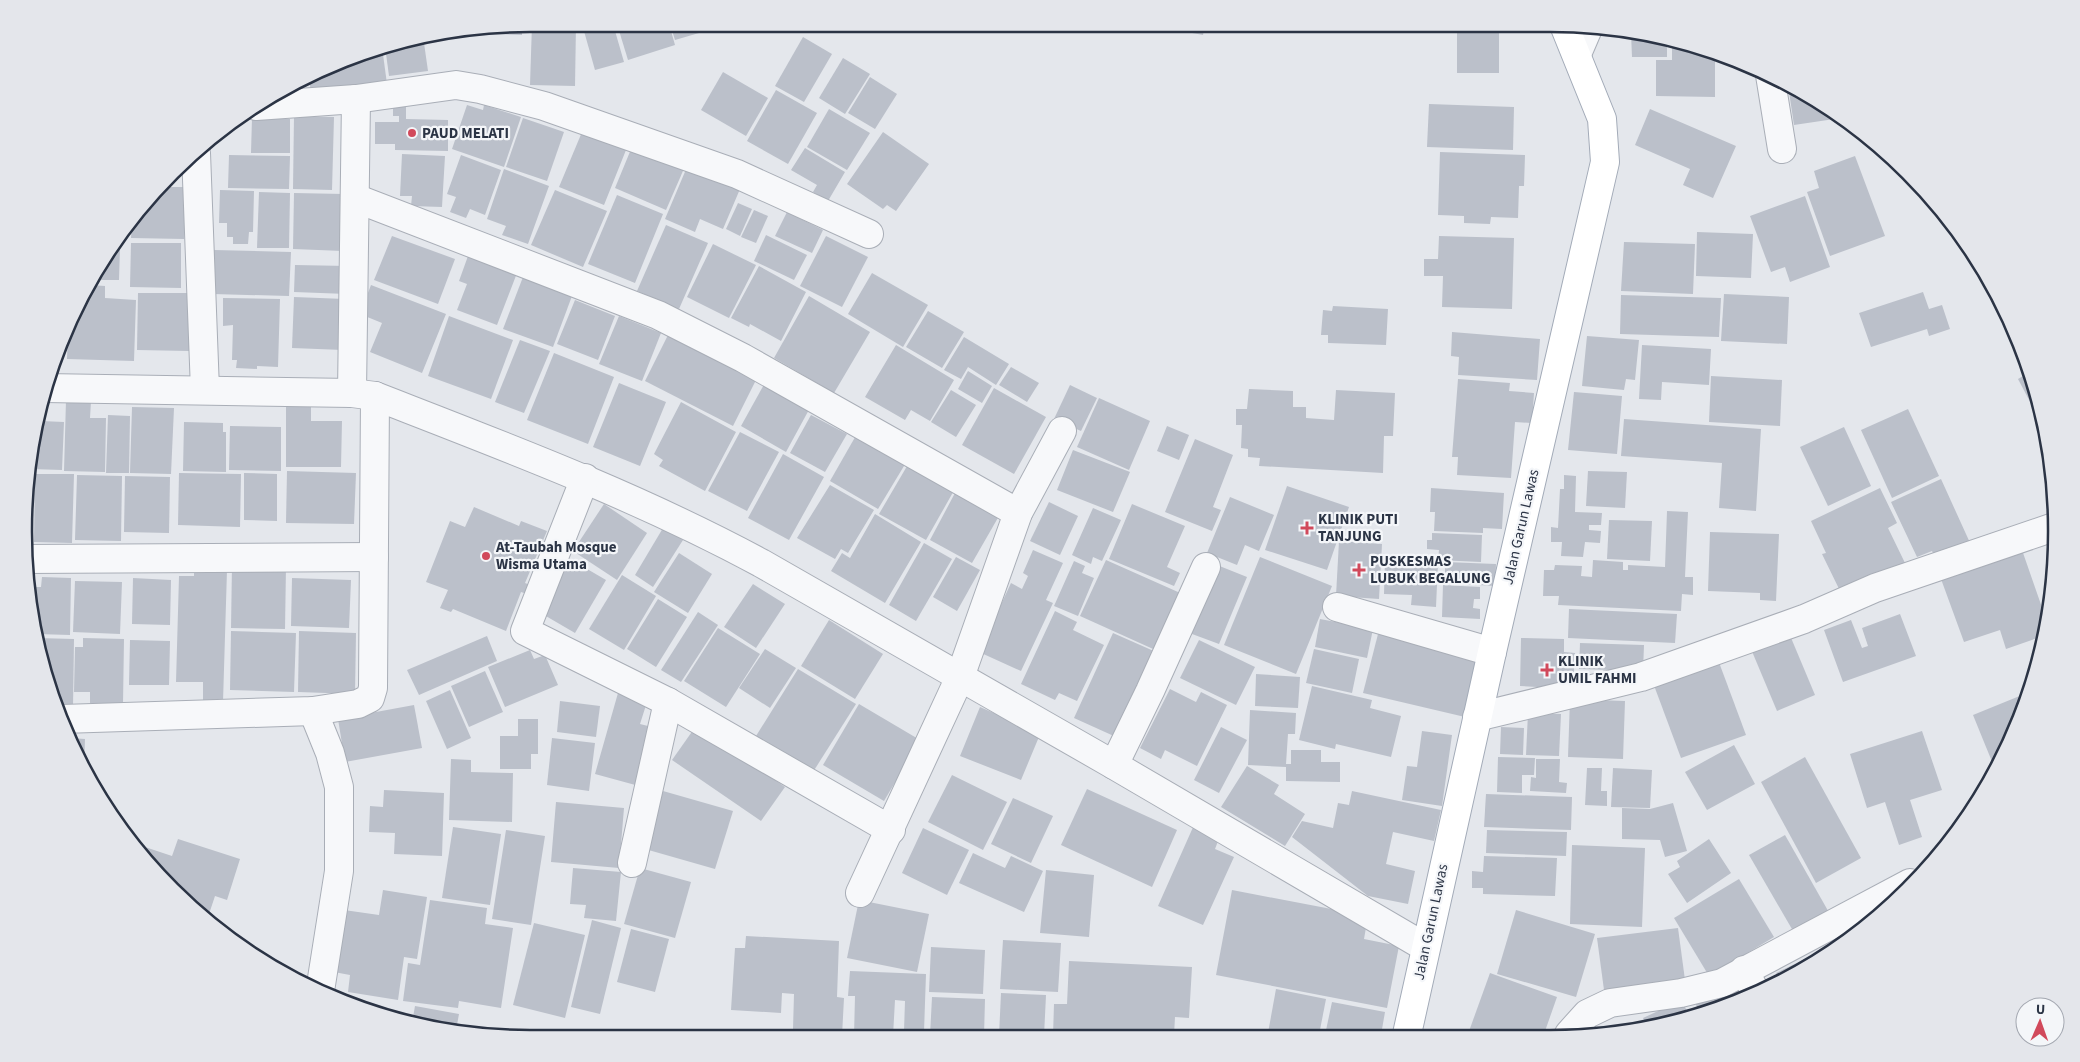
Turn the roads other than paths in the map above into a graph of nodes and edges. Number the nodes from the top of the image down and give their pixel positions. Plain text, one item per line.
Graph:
1 (1568, 33) edge
2 (1585, 34) edge
3 (1577, 54) junction
4 (1772, 85) edge
5 (356, 99) junction
6 (273, 105) edge
7 (1782, 149) dead end
8 (196, 162) edge
9 (355, 198) junction
10 (869, 234) dead end
11 (53, 388) edge
12 (205, 390) junction
13 (363, 395) junction
14 (1062, 431) dead end
15 (585, 478) junction
16 (1018, 513) junction
17 (2048, 529) edge
18 (374, 557) junction
19 (34, 559) edge
20 (1206, 567) dead end
21 (1337, 607) dead end
22 (1492, 652) junction
23 (960, 677) junction
24 (668, 702) junction
25 (313, 711) junction
26 (1477, 717) junction
27 (69, 719) edge
28 (1114, 765) junction
29 (891, 830) junction
30 (632, 863) dead end
31 (860, 893) dead end
32 (1884, 900) edge
33 (1426, 947) junction
34 (1750, 982) edge
35 (321, 983) edge
36 (1574, 1028) edge
37 (1408, 1030) edge

1 - 3 main road, Jalan Garun Lawas
2 - 3 street
3 - 22 main road, Jalan Garun Lawas
4 - 7 street
5 - 6 street
5 - 9 street
5 - 10 street
8 - 12 street
9 - 13 street
9 - 16 street
11 - 12 street
12 - 13 street
13 - 15 street
13 - 18 street
14 - 16 street
15 - 23 street
15 - 24 street
16 - 23 street
17 - 26 street
18 - 19 street
18 - 25 street
20 - 28 street
21 - 22 street
22 - 26 main road, Jalan Garun Lawas
23 - 28 street
23 - 29 street
24 - 29 street
24 - 30 street
25 - 27 street
25 - 35 street
26 - 33 main road, Jalan Garun Lawas
28 - 33 street
29 - 31 street
32 - 34 street
33 - 37 main road, Jalan Garun Lawas
34 - 36 street

